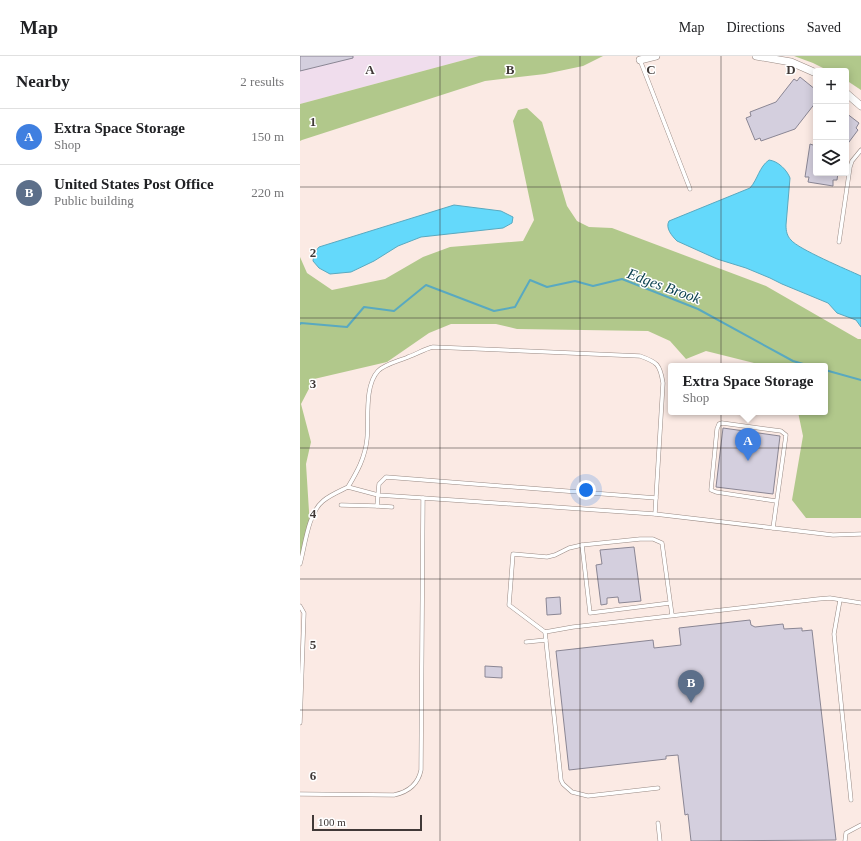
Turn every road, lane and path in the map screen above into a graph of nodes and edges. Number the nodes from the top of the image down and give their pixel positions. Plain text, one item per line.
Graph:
1 (656, 56) edge
2 (756, 56) edge
3 (640, 60) joint
4 (813, 72) edge
5 (849, 96) edge
6 (861, 106) edge
7 (861, 150) edge
8 (690, 189) dead end
9 (839, 242) dead end
10 (348, 487) junction
11 (378, 494) junction
12 (423, 498) junction
13 (656, 498) junction
14 (776, 501) junction
15 (341, 504) dead end
16 (377, 506) junction
17 (392, 507) dead end
18 (655, 514) junction
19 (773, 528) junction
20 (861, 534) edge
21 (582, 545) junction
22 (300, 564) edge
23 (840, 600) junction
24 (670, 603) junction
25 (861, 603) edge
26 (300, 606) edge
27 (672, 616) junction
28 (302, 631) edge
29 (545, 632) junction
30 (546, 640) junction
31 (526, 642) dead end
32 (300, 723) edge
33 (658, 788) dead end
34 (300, 794) edge
35 (851, 800) dead end
36 (658, 823) dead end
37 (861, 824) edge
38 (660, 841) edge
39 (845, 841) edge

1 - 3 street
2 - 4 street
3 - 8 lane
5 - 6 street
7 - 9 lane
10 - 11 lane
10 - 13 lane
10 - 22 lane
11 - 12 lane
11 - 13 lane
11 - 16 lane
12 - 18 lane
12 - 34 lane
13 - 18 lane
14 - 14 lane
14 - 19 lane
15 - 16 lane
16 - 17 lane
18 - 19 lane
19 - 20 lane
21 - 24 lane
21 - 24 lane
21 - 29 lane
23 - 25 lane
23 - 27 lane
23 - 35 lane
24 - 27 lane
26 - 28 lane
27 - 29 lane
28 - 32 lane
29 - 30 lane
30 - 31 lane
30 - 33 lane
36 - 38 lane
37 - 39 lane

